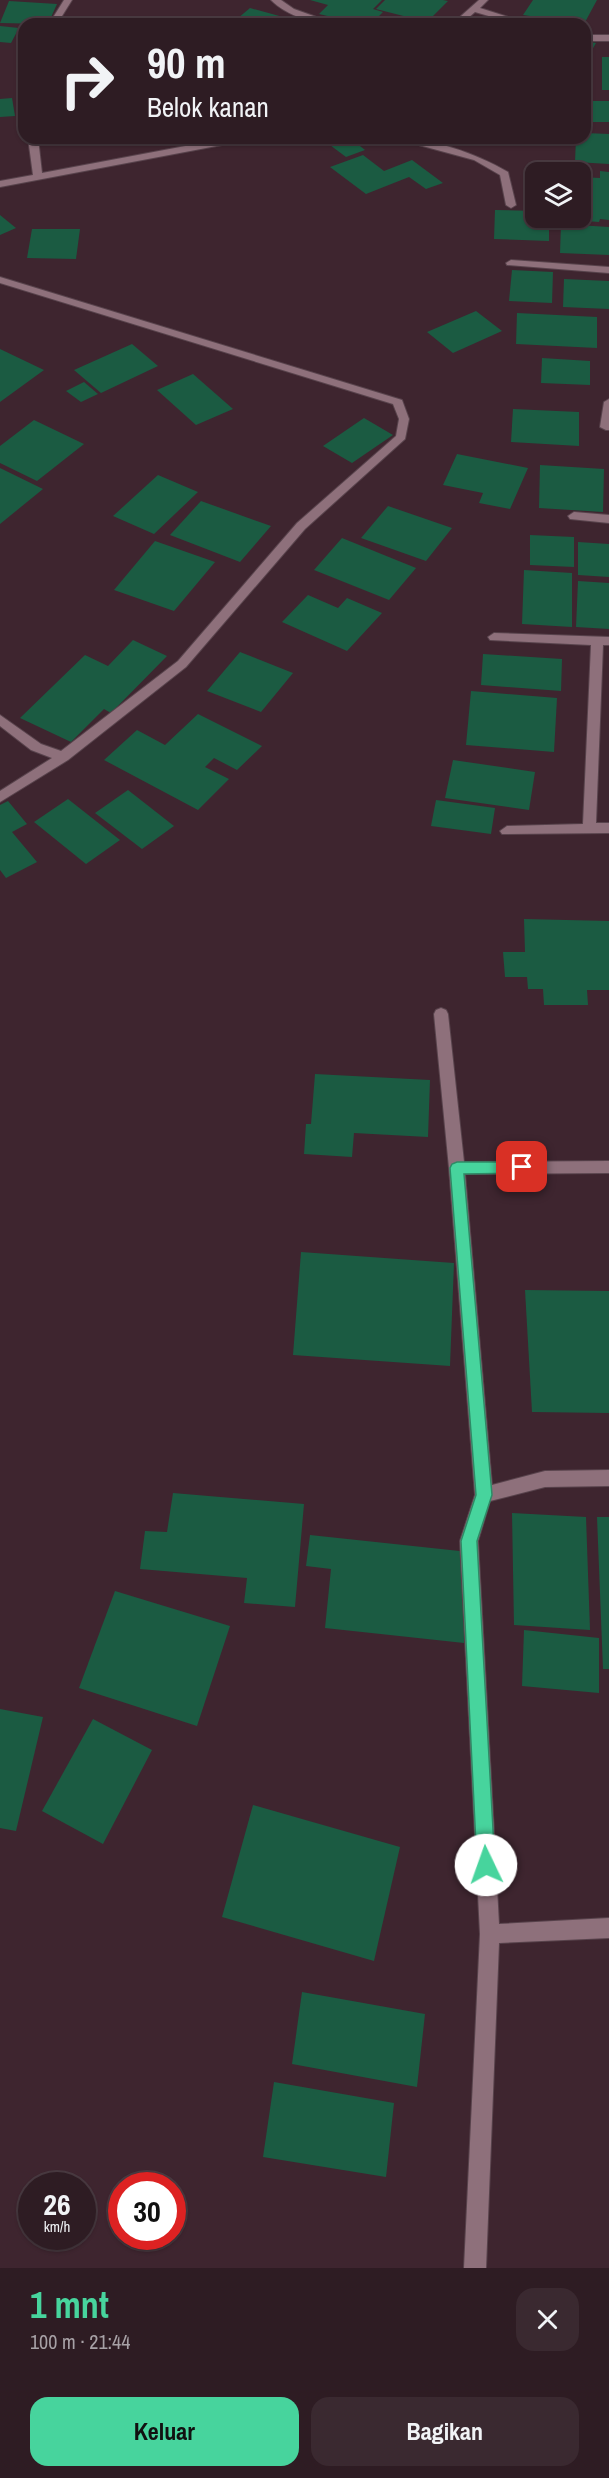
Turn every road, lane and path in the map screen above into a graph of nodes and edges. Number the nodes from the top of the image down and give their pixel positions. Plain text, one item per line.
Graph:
1 (68, 0) edge
2 (274, 0) edge
3 (484, 0) edge
4 (472, 9) junction
5 (57, 18) edge
6 (313, 18) edge
7 (462, 18) edge
8 (504, 18) edge
9 (591, 38) edge
10 (609, 38) edge
11 (34, 144) edge
12 (211, 144) edge
13 (422, 144) edge
14 (38, 176) junction
15 (0, 184) edge
16 (511, 205) dead end
17 (511, 263) dead end
18 (609, 270) edge
19 (0, 280) edge
20 (609, 402) edge
21 (606, 428) dead end
22 (574, 516) dead end
23 (609, 519) edge
24 (494, 637) dead end
25 (603, 640) edge
26 (0, 718) edge
27 (63, 757) junction
28 (0, 797) edge
29 (609, 828) edge
30 (589, 829) junction
31 (507, 831) dead end
32 (441, 1014) dead end
33 (609, 1167) edge
34 (457, 1168) junction
35 (609, 1478) edge
36 (484, 1495) junction
37 (609, 1928) edge
38 (490, 1934) junction
39 (475, 2268) edge

1 - 5 street
2 - 6 street
3 - 4 street
4 - 7 street
4 - 8 street
9 - 10 street
11 - 14 street
12 - 14 street
13 - 16 street
14 - 15 street
17 - 18 street
19 - 27 street
20 - 21 street
22 - 23 street
24 - 25 street
25 - 30 street
26 - 27 street
27 - 28 street
29 - 30 street
30 - 31 street
32 - 34 street
33 - 34 street
34 - 36 street
35 - 36 street
36 - 38 street
37 - 38 street
38 - 39 street

